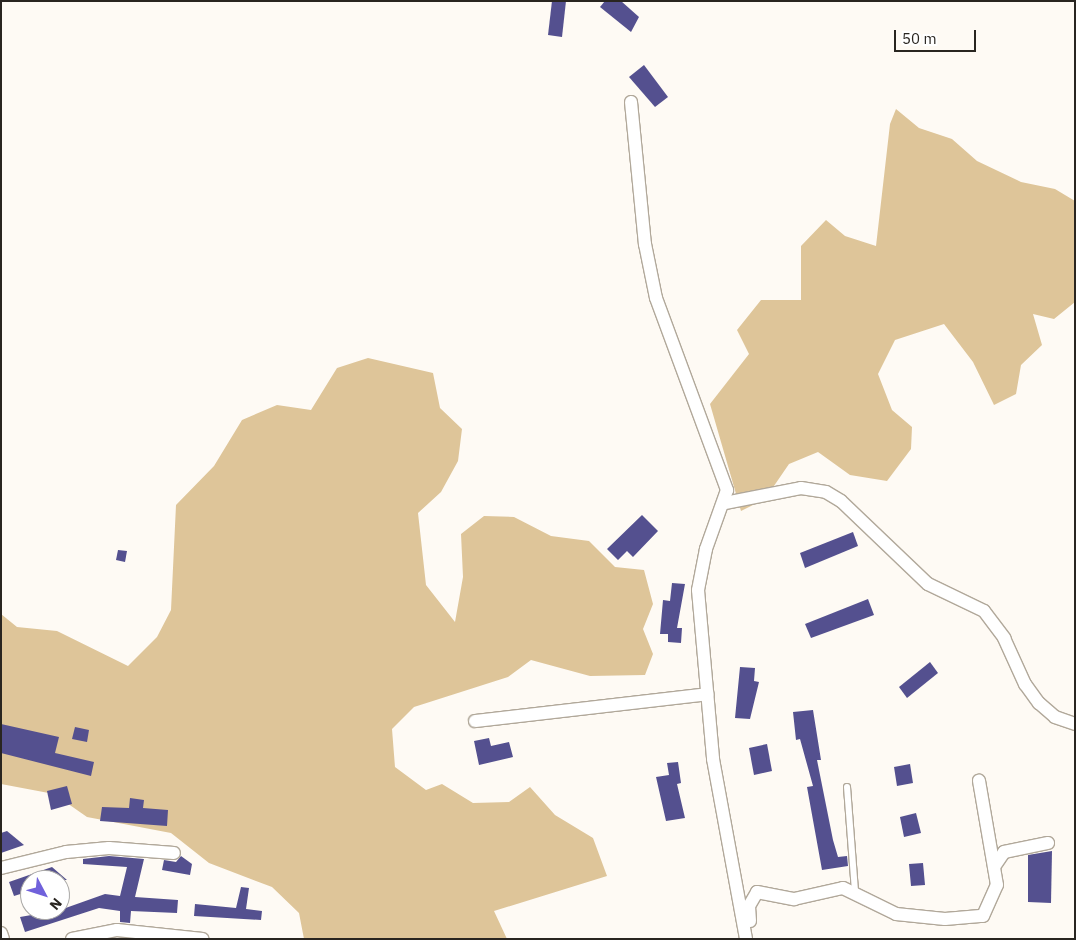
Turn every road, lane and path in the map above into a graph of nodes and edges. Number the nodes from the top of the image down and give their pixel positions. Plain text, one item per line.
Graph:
1 (631, 102) dead end
2 (725, 503) junction
3 (707, 694) junction
4 (474, 721) dead end
5 (1075, 724) edge
6 (979, 781) dead end
7 (847, 787) dead end
8 (1048, 843) dead end
9 (174, 852) dead end
10 (994, 867) junction
11 (1, 868) edge
12 (843, 888) junction
13 (1, 933) edge
14 (3, 939) edge
15 (72, 939) edge
16 (203, 939) edge
17 (748, 939) edge

1 - 2 street
2 - 3 street
2 - 5 street
3 - 4 street
3 - 17 street
6 - 10 street
7 - 12 lane
8 - 10 street
9 - 11 street
10 - 12 street
12 - 17 street
13 - 14 street
15 - 16 street

